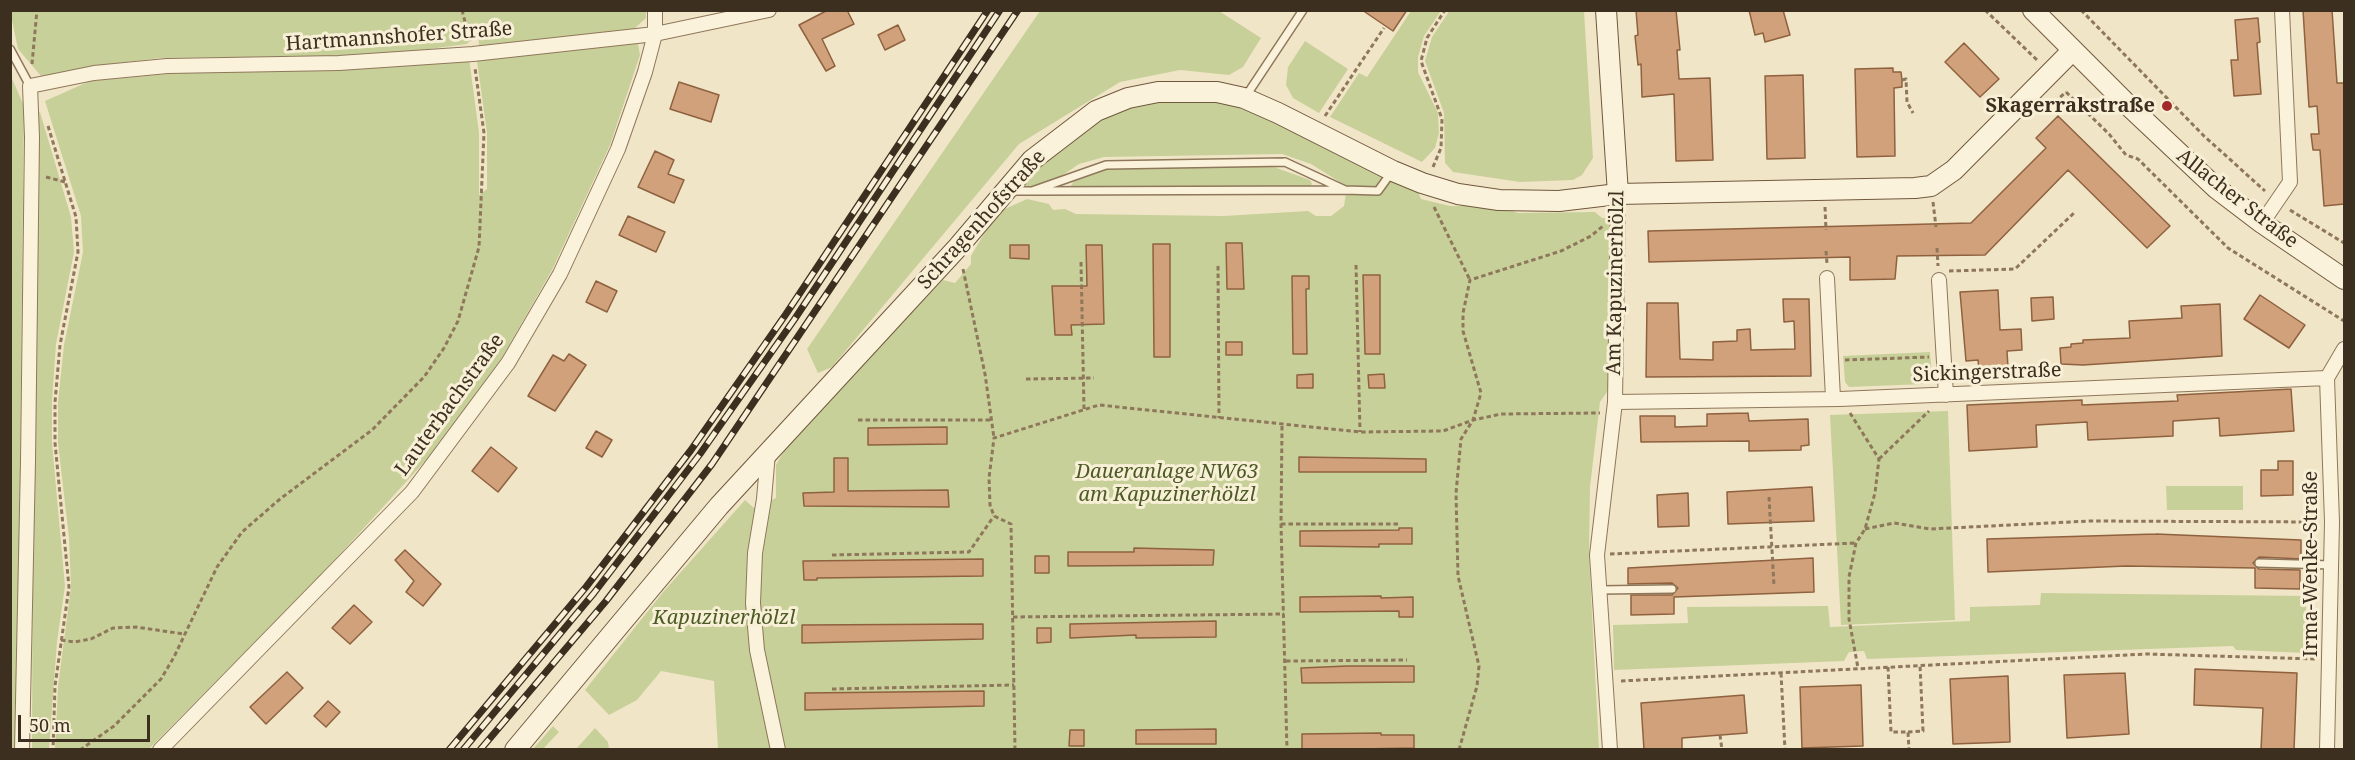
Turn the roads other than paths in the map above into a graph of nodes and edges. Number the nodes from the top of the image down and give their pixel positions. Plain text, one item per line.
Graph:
1 (655, 10) edge
2 (769, 10) edge
3 (1303, 10) edge
4 (1606, 10) edge
5 (2033, 10) edge
6 (2282, 10) edge
7 (655, 34) junction
8 (10, 48) edge
9 (2073, 50) junction
10 (30, 86) junction
11 (1244, 98) junction
12 (1393, 171) junction
13 (1346, 190) junction
14 (1032, 191) junction
15 (1005, 192) junction
16 (1618, 194) junction
17 (2262, 224) junction
18 (1939, 276) road end
19 (1827, 278) dead end
20 (2344, 279) edge
21 (2344, 349) edge
22 (2327, 378) junction
23 (1946, 394) junction
24 (1836, 399) junction
25 (1615, 402) junction
26 (768, 453) junction
27 (2259, 563) dead end
28 (2332, 565) junction
29 (1672, 589) dead end
30 (1599, 590) junction
31 (22, 750) edge
32 (160, 750) edge
33 (515, 750) edge
34 (778, 750) edge
35 (1610, 750) edge
36 (2327, 750) edge

1 - 7 street, Lauterbachstraße
2 - 7 street, Hartmannshofer Straße
3 - 11 lane
4 - 16 street, Am Kapuzinerhölzl
5 - 9 street, Allacher Straße
6 - 17 street
7 - 10 street, Hartmannshofer Straße
7 - 32 street, Lauterbachstraße
8 - 10 lane
9 - 16 street
9 - 17 street, Allacher Straße
10 - 31 street
11 - 12 street, Schragenhofstraße
11 - 15 street, Schragenhofstraße
12 - 13 lane
12 - 16 street, Schragenhofstraße
13 - 14 lane
13 - 14 lane
14 - 15 lane
15 - 26 street, Schragenhofstraße
16 - 25 street, Am Kapuzinerhölzl
17 - 20 street, Allacher Straße
18 - 23 street
19 - 24 street
21 - 22 street
22 - 23 street, Sickingerstraße
22 - 28 street, Irma-Wenke-Straße
23 - 24 street, Sickingerstraße
24 - 25 street, Sickingerstraße
25 - 30 street, Am Kapuzinerhölzl
26 - 33 street, Schragenhofstraße
26 - 34 street
27 - 28 lane
28 - 36 street, Irma-Wenke-Straße
29 - 30 lane
30 - 35 street, Am Kapuzinerhölzl

